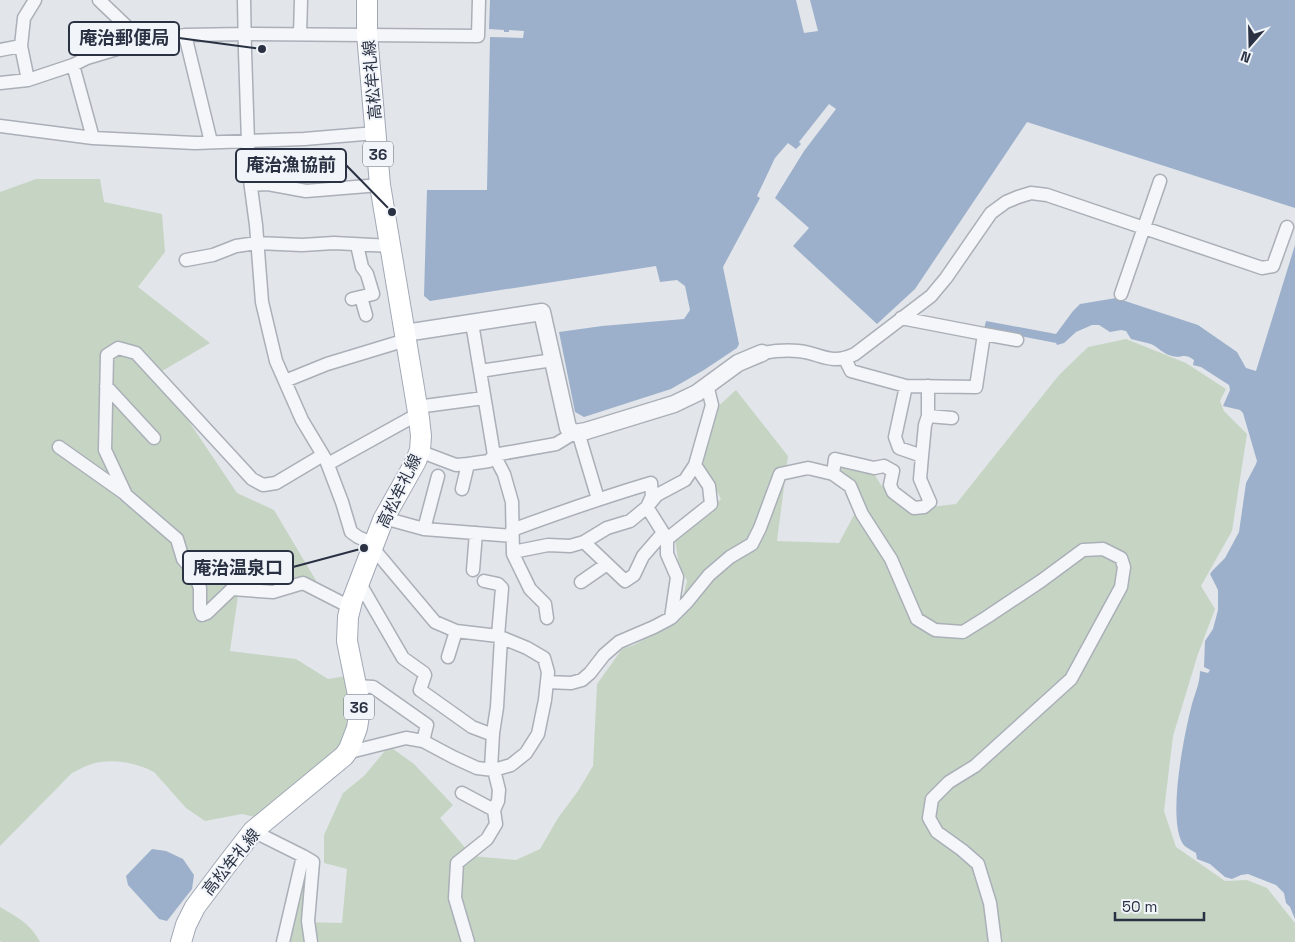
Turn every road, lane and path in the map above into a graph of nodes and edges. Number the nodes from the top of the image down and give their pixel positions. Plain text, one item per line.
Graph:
1 (35, 0) edge
2 (99, 0) edge
3 (244, 0) edge
4 (301, 0) edge
5 (367, 0) edge
6 (479, 0) edge
7 (245, 34) junction
8 (300, 34) junction
9 (367, 34) junction
10 (185, 35) junction
11 (144, 43) junction
12 (21, 46) junction
13 (0, 50) edge
14 (72, 65) junction
15 (28, 80) junction
16 (0, 83) edge
17 (0, 126) edge
18 (376, 133) junction
19 (93, 138) junction
20 (248, 140) junction
21 (211, 142) junction
22 (1160, 181) dead end
23 (251, 185) junction
24 (380, 185) junction
25 (1287, 227) dead end
26 (1144, 228) junction
27 (257, 243) junction
28 (357, 245) junction
29 (390, 246) junction
30 (186, 260) dead end
31 (1121, 294) dead end
32 (366, 315) dead end
33 (901, 318) junction
34 (472, 323) junction
35 (984, 334) junction
36 (405, 336) junction
37 (1017, 340) dead end
38 (762, 353) joint
39 (845, 359) junction
40 (553, 360) junction
41 (480, 371) junction
42 (286, 382) junction
43 (707, 385) junction
44 (106, 386) junction
45 (906, 386) junction
46 (928, 386) junction
47 (484, 398) junction
48 (418, 410) junction
49 (928, 416) junction
50 (952, 418) dead end
51 (576, 432) junction
52 (154, 438) dead end
53 (59, 446) dead end
54 (419, 451) junction
55 (494, 455) junction
56 (922, 456) junction
57 (326, 460) junction
58 (468, 464) junction
59 (695, 465) junction
60 (834, 474) junction
61 (438, 476) dead end
62 (462, 489) dead end
63 (126, 495) junction
64 (598, 499) junction
65 (647, 507) junction
66 (384, 518) junction
67 (424, 529) junction
68 (476, 533) junction
69 (512, 533) junction
70 (665, 536) junction
71 (584, 542) junction
72 (373, 546) junction
73 (513, 552) junction
74 (607, 564) junction
75 (473, 570) dead end
76 (484, 581) dead end
77 (359, 582) junction
78 (581, 582) dead end
79 (350, 607) junction
80 (547, 618) dead end
81 (671, 618) junction
82 (456, 631) junction
83 (500, 637) junction
84 (448, 657) dead end
85 (547, 682) junction
86 (356, 686) junction
87 (493, 735) junction
88 (423, 741) junction
89 (348, 749) junction
90 (492, 769) junction
91 (462, 793) dead end
92 (494, 810) junction
93 (253, 831) junction
94 (303, 856) junction
95 (181, 942) edge
96 (283, 942) edge
97 (311, 942) edge
98 (468, 942) edge
99 (995, 942) edge

1 - 12 street
2 - 11 street
3 - 7 street
4 - 8 street
5 - 9 main road, 高松牟礼線 / 36
6 - 9 street
7 - 8 street
7 - 10 street
7 - 20 street
8 - 9 street
9 - 18 main road, 高松牟礼線 / 36
10 - 11 street
10 - 21 street
11 - 14 street
12 - 13 street
12 - 15 street
14 - 15 street
14 - 19 street
15 - 16 street
17 - 19 street
18 - 20 street
18 - 24 main road, 高松牟礼線 / 36
19 - 21 street
20 - 21 street
20 - 23 street
22 - 26 street
23 - 24 street
23 - 27 street
24 - 29 main road, 高松牟礼線 / 36
25 - 26 street
26 - 31 street
26 - 33 street
27 - 28 street
27 - 30 street
27 - 42 street
28 - 29 street
28 - 32 street
29 - 36 main road, 高松牟礼線 / 36
33 - 35 street
33 - 39 street
34 - 36 street
34 - 40 street
34 - 41 street
35 - 37 street
35 - 46 street
36 - 42 street
36 - 48 main road, 高松牟礼線 / 36
38 - 39 street
38 - 43 street
39 - 45 street
40 - 41 street
40 - 51 street
41 - 47 street
42 - 57 street
43 - 51 street
43 - 59 street
44 - 52 street
44 - 57 street
44 - 63 street
45 - 46 street
45 - 56 street
46 - 49 street
47 - 48 street
47 - 55 street
48 - 54 main road, 高松牟礼線 / 36
48 - 57 street
49 - 50 street
49 - 56 street
51 - 55 street
51 - 64 street
53 - 63 street
54 - 58 street
54 - 66 main road, 高松牟礼線 / 36
55 - 58 street
55 - 69 street
56 - 60 street
57 - 72 street
58 - 62 street
59 - 65 street
59 - 70 street
60 - 81 street
60 - 99 street
61 - 67 street
63 - 79 street
64 - 65 street
64 - 69 street
65 - 70 street
65 - 71 street
66 - 67 street
66 - 72 main road, 高松牟礼線 / 36
67 - 68 street
68 - 69 street
68 - 75 street
69 - 73 street
70 - 74 street
70 - 81 street
71 - 73 street
71 - 74 street
72 - 77 main road, 高松牟礼線 / 36
72 - 82 street
73 - 80 street
74 - 78 street
76 - 83 street
77 - 79 main road, 高松牟礼線 / 36
77 - 87 street
79 - 86 main road, 高松牟礼線 / 36
81 - 85 street
82 - 83 street
82 - 84 street
83 - 85 street
83 - 87 street
85 - 90 street
86 - 88 street
86 - 89 main road, 高松牟礼線 / 36
87 - 90 street
88 - 89 street
88 - 90 street
89 - 93 main road, 高松牟礼線 / 36
90 - 92 street
91 - 92 street
92 - 98 street
93 - 94 street
93 - 95 main road, 高松牟礼線 / 36
94 - 96 street
94 - 97 street

